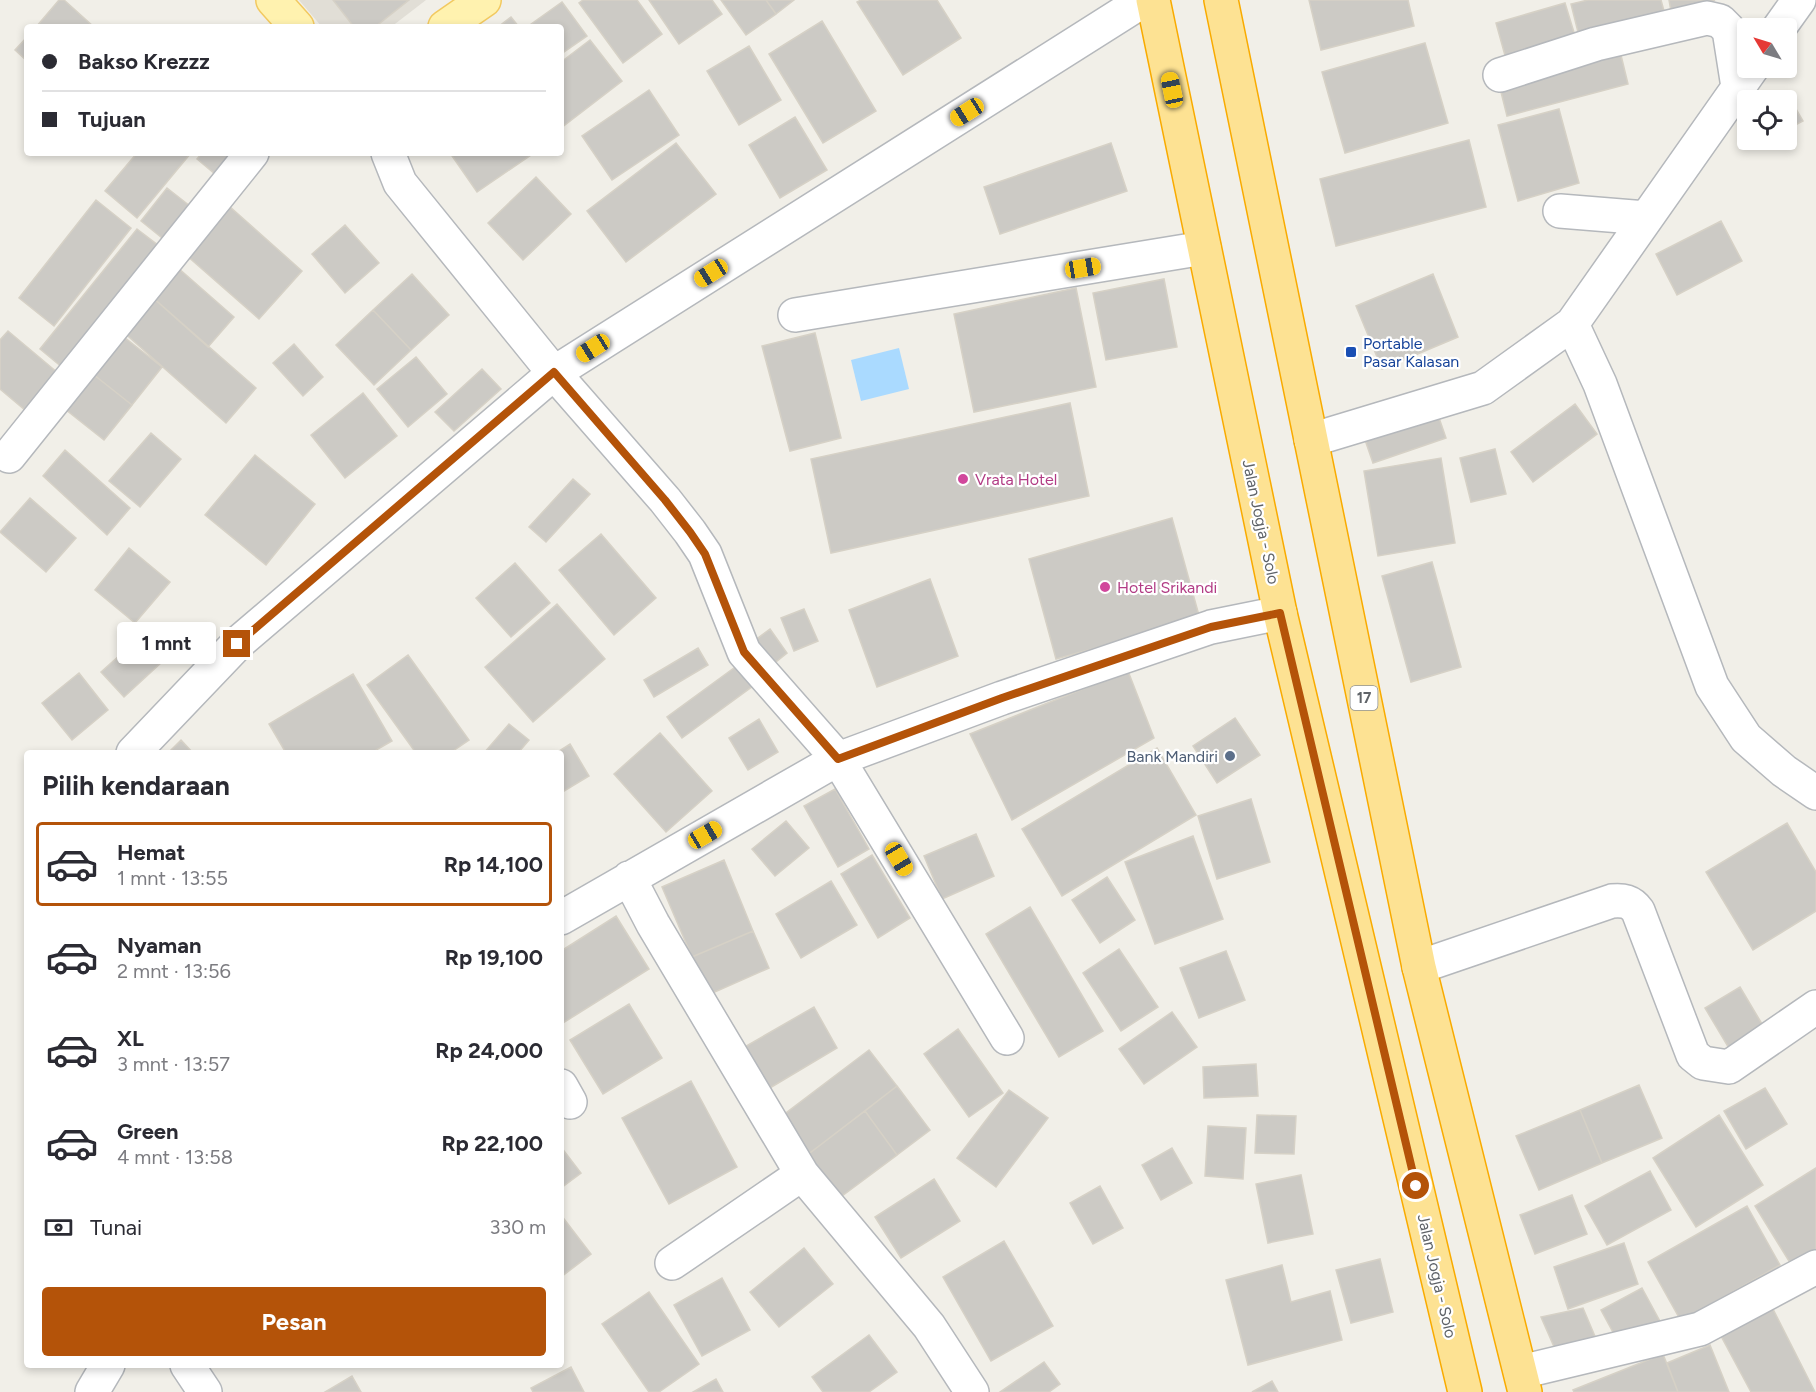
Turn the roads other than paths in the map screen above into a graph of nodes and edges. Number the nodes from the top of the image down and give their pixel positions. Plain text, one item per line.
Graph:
1 (273, 0) edge
2 (484, 0) edge
3 (1144, 0) edge
4 (1153, 0) edge
5 (1221, 0) edge
6 (1799, 0) edge
7 (1786, 18) edge
8 (294, 24) edge
9 (449, 24) edge
10 (1737, 54) edge
11 (1500, 75) dead end
12 (1744, 78) edge
13 (250, 156) edge
14 (389, 156) edge
15 (1560, 211) dead end
16 (1646, 218) junction
17 (1204, 248) junction
18 (795, 315) dead end
19 (1572, 324) junction
20 (554, 372) junction
21 (1311, 440) junction
22 (9, 456) dead end
23 (1280, 613) junction
24 (135, 750) edge
25 (838, 759) junction
26 (1816, 793) edge
27 (629, 878) junction
28 (564, 916) edge
29 (1419, 967) junction
30 (1816, 1007) edge
31 (1007, 1038) dead end
32 (802, 1174) junction
33 (672, 1263) dead end
34 (1816, 1267) edge
35 (106, 1368) edge
36 (189, 1368) edge
37 (1523, 1382) edge
38 (92, 1392) edge
39 (206, 1392) edge
40 (972, 1392) edge
41 (1465, 1392) edge

1 - 8 main road
2 - 9 main road
3 - 20 street
4 - 17 highway, Jalan Jogja - Solo
5 - 21 highway, 17
6 - 7 street
10 - 11 street
12 - 16 street
13 - 22 street
14 - 20 street
15 - 16 street
16 - 19 street
17 - 18 street
17 - 23 highway, Jalan Jogja - Solo
19 - 21 street
19 - 26 street
20 - 24 street
20 - 25 street
21 - 29 highway, 17
23 - 25 street
23 - 41 highway, Jalan Jogja - Solo
25 - 27 street
25 - 31 street
27 - 28 street
27 - 32 street
29 - 30 street
29 - 37 highway, 17
32 - 33 street
32 - 40 street
34 - 37 street
35 - 38 street
36 - 39 street

